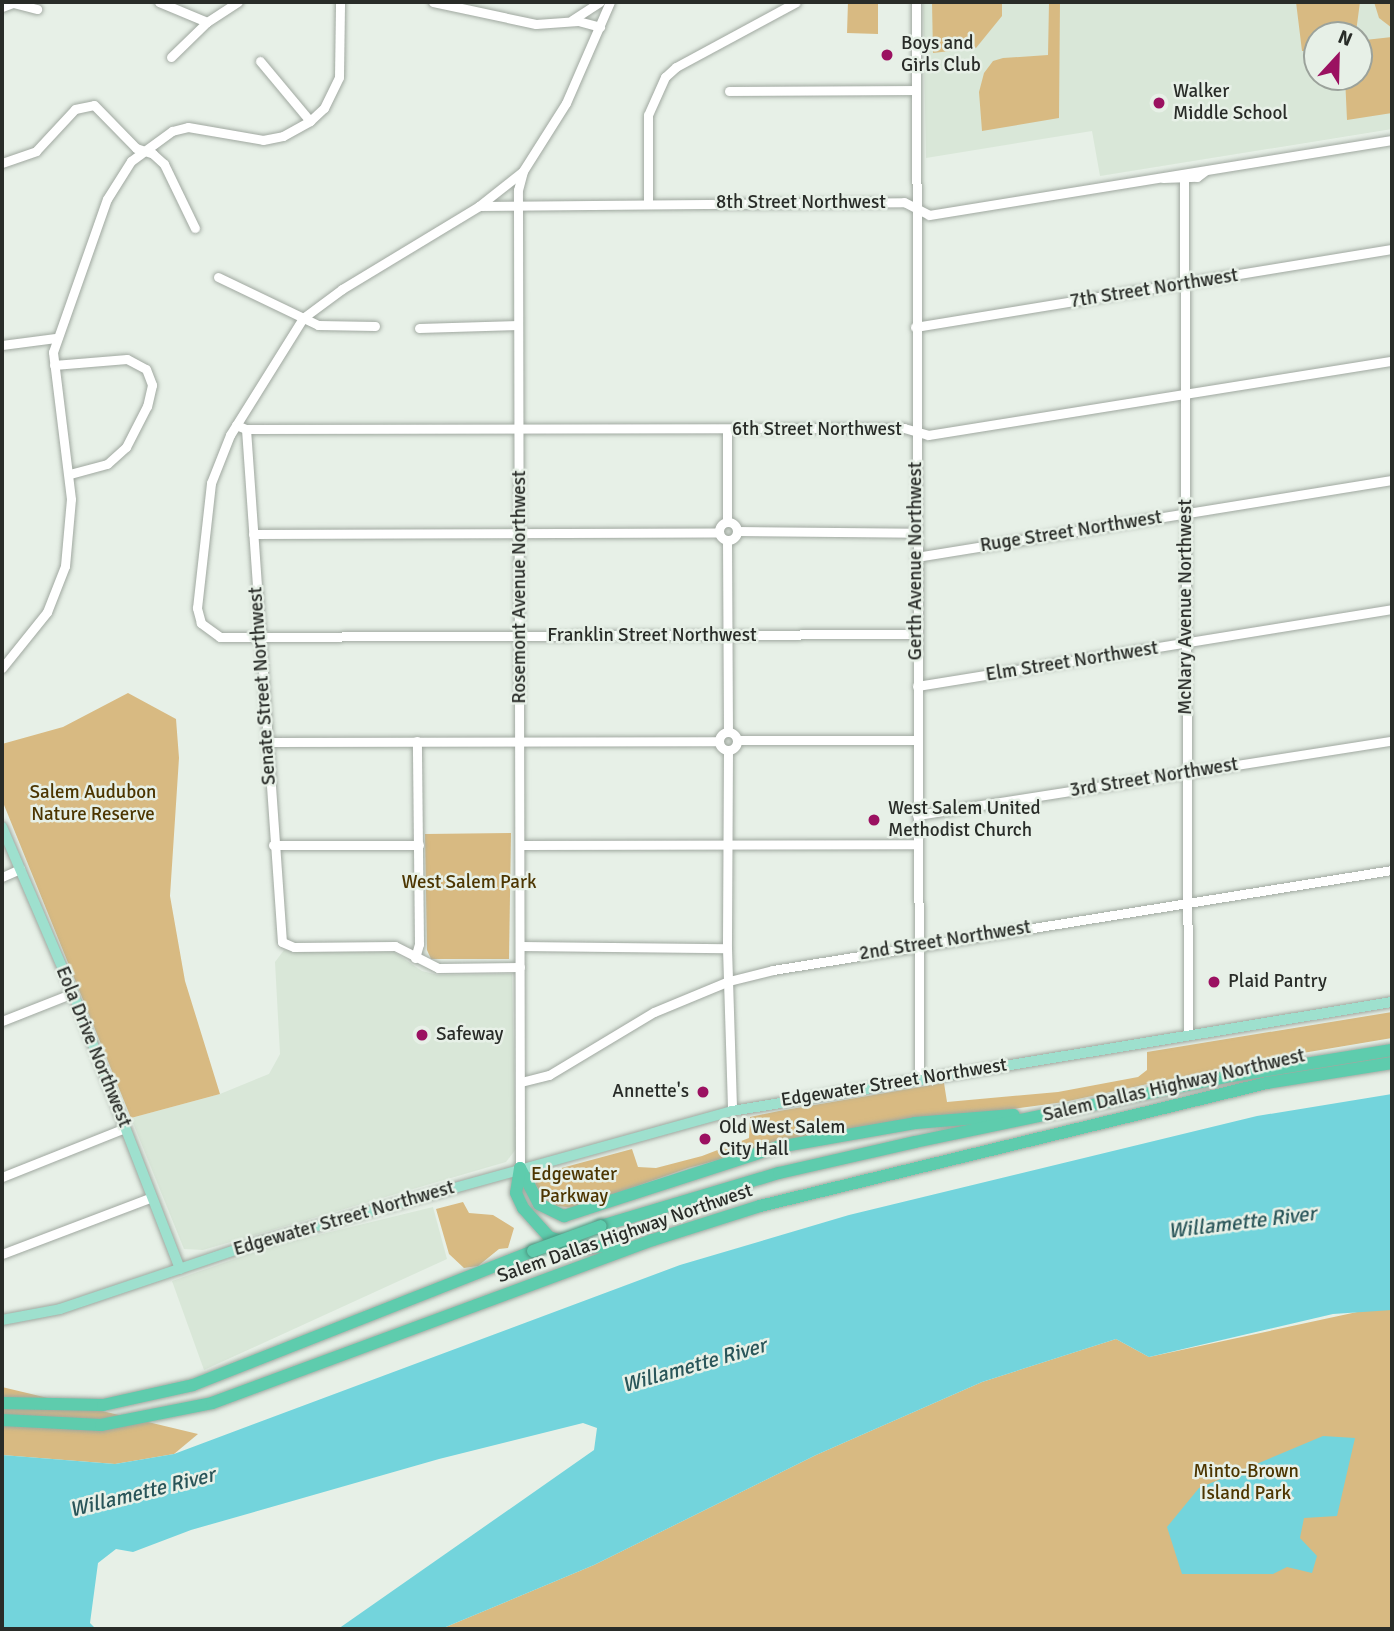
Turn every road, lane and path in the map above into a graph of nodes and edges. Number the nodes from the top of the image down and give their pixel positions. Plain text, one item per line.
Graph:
1 (159, 2) edge
2 (238, 2) edge
3 (340, 2) edge
4 (433, 2) edge
5 (600, 2) edge
6 (610, 2) edge
7 (796, 2) edge
8 (916, 2) edge
9 (2, 7) edge
10 (37, 9) dead end
11 (207, 22) junction
12 (567, 23) junction
13 (600, 27) junction
14 (172, 57) dead end
15 (260, 61) dead end
16 (916, 90) junction
17 (729, 92) dead end
18 (310, 121) junction
19 (1392, 141) edge
20 (144, 151) junction
21 (2, 163) edge
22 (523, 171) junction
23 (1205, 171) junction
24 (1163, 178) junction
25 (1184, 179) junction
26 (518, 204) junction
27 (648, 204) junction
28 (479, 206) junction
29 (916, 209) junction
30 (195, 228) dead end
31 (1392, 249) edge
32 (218, 277) dead end
33 (1185, 284) junction
34 (303, 318) junction
35 (518, 325) junction
36 (374, 326) dead end
37 (915, 327) junction
38 (419, 328) dead end
39 (55, 338) junction
40 (2, 345) edge
41 (1392, 361) edge
42 (54, 365) junction
43 (1185, 394) junction
44 (236, 425) junction
45 (246, 429) junction
46 (519, 429) junction
47 (727, 429) junction
48 (916, 432) junction
49 (69, 474) junction
50 (1392, 480) edge
51 (1186, 513) junction
52 (727, 522) junction
53 (737, 531) junction
54 (519, 533) junction
55 (718, 533) junction
56 (916, 533) junction
57 (253, 534) junction
58 (727, 541) junction
59 (916, 557) junction
60 (1392, 610) edge
61 (917, 635) junction
62 (520, 636) junction
63 (727, 636) junction
64 (261, 638) junction
65 (1187, 644) junction
66 (2, 668) edge
67 (917, 686) junction
68 (728, 732) junction
69 (737, 740) junction
70 (917, 740) junction
71 (417, 741) junction
72 (719, 741) junction
73 (1392, 741) edge
74 (267, 742) junction
75 (520, 742) junction
76 (729, 750) junction
77 (1187, 773) junction
78 (917, 815) junction
79 (2, 827) edge
80 (917, 844) junction
81 (273, 845) junction
82 (419, 845) junction
83 (520, 845) junction
84 (727, 845) junction
85 (20, 869) junction
86 (1392, 870) edge
87 (2, 877) edge
88 (1188, 902) junction
89 (520, 946) junction
90 (918, 947) junction
91 (727, 948) junction
92 (415, 958) junction
93 (520, 967) junction
94 (729, 981) junction
95 (73, 993) junction
96 (1392, 1002) edge
97 (2, 1021) edge
98 (1188, 1035) junction
99 (1392, 1049) edge
100 (1392, 1063) edge
101 (919, 1078) junction
102 (521, 1082) junction
103 (732, 1111) junction
104 (1049, 1113) junction
105 (125, 1128) junction
106 (520, 1168) junction
107 (2, 1177) edge
108 (152, 1197) junction
109 (653, 1240) junction
110 (2, 1254) edge
111 (180, 1269) junction
112 (2, 1320) edge
113 (2, 1403) edge
114 (2, 1420) edge

1 - 11 street
2 - 11 street
3 - 18 street
4 - 12 street
5 - 12 street
6 - 13 street, Rosemont Avenue Northwest
7 - 27 street
8 - 16 street, Gerth Avenue Northwest
9 - 10 street
11 - 14 street
12 - 13 street
13 - 22 street, Rosemont Avenue Northwest
15 - 18 street
16 - 17 street
16 - 29 street, Gerth Avenue Northwest
18 - 20 street
19 - 23 street, 8th Street Northwest
20 - 21 street
20 - 30 street
20 - 39 street
22 - 26 street, Rosemont Avenue Northwest
22 - 28 street
23 - 24 street, 8th Street Northwest
23 - 25 street, 8th Street Northwest
24 - 25 street, 8th Street Northwest
24 - 29 street, 8th Street Northwest
25 - 33 street, McNary Avenue Northwest
26 - 27 street, 8th Street Northwest
26 - 28 street, 8th Street Northwest
26 - 35 street, Rosemont Avenue Northwest
27 - 29 street, 8th Street Northwest
28 - 34 street
29 - 37 street, Gerth Avenue Northwest
31 - 33 street, 7th Street Northwest
32 - 34 street
33 - 37 street, 7th Street Northwest
33 - 43 street, McNary Avenue Northwest
34 - 36 street
34 - 44 street
35 - 38 street
35 - 46 street, Rosemont Avenue Northwest
37 - 48 street, Gerth Avenue Northwest
39 - 40 street
39 - 42 street
41 - 43 street, 6th Street Northwest
42 - 49 street
42 - 49 street
43 - 48 street, 6th Street Northwest
43 - 51 street, McNary Avenue Northwest
44 - 45 street, 6th Street Northwest
44 - 64 street, Franklin Street Northwest
45 - 46 street, 6th Street Northwest
45 - 57 street, Senate Street Northwest
46 - 47 street, 6th Street Northwest
46 - 54 street, Rosemont Avenue Northwest
47 - 48 street, 6th Street Northwest
47 - 52 street
48 - 56 street, Gerth Avenue Northwest
49 - 66 street
50 - 51 street, Ruge Street Northwest
51 - 59 street, Ruge Street Northwest
51 - 65 street, McNary Avenue Northwest
52 - 53 street
52 - 55 street
53 - 56 street
53 - 58 street
54 - 55 street
54 - 57 street
54 - 62 street, Rosemont Avenue Northwest
55 - 58 street
56 - 59 street, Gerth Avenue Northwest
57 - 64 street, Senate Street Northwest
58 - 63 street
59 - 61 street, Gerth Avenue Northwest
60 - 65 street, Elm Street Northwest
61 - 63 street, Franklin Street Northwest
61 - 67 street, Gerth Avenue Northwest
62 - 63 street, Franklin Street Northwest
62 - 64 street, Franklin Street Northwest
62 - 75 street, Rosemont Avenue Northwest
63 - 68 street
64 - 74 street, Senate Street Northwest
65 - 67 street, Elm Street Northwest
65 - 77 street, McNary Avenue Northwest
67 - 70 street, Gerth Avenue Northwest
68 - 69 street
68 - 72 street
69 - 70 street
69 - 76 street
70 - 78 street, Gerth Avenue Northwest
71 - 74 street
71 - 75 street
71 - 82 street
72 - 75 street
72 - 76 street
73 - 77 street, 3rd Street Northwest
74 - 81 street, Senate Street Northwest
75 - 83 street, Rosemont Avenue Northwest
76 - 84 street
77 - 78 street, 3rd Street Northwest
77 - 88 street, McNary Avenue Northwest
78 - 80 street, Gerth Avenue Northwest
79 - 85 main road, Eola Drive Northwest
80 - 84 street
80 - 90 street, Gerth Avenue Northwest
81 - 82 street
81 - 92 street, Senate Street Northwest
82 - 92 street
83 - 84 street
83 - 89 street, Rosemont Avenue Northwest
84 - 91 street
85 - 87 street
85 - 95 main road, Eola Drive Northwest
86 - 88 street, 2nd Street Northwest
88 - 90 street, 2nd Street Northwest
88 - 98 street, McNary Avenue Northwest
89 - 91 street
89 - 93 street, Rosemont Avenue Northwest
90 - 94 street, 2nd Street Northwest
90 - 101 street, Gerth Avenue Northwest
91 - 94 street
92 - 93 street
93 - 102 street, Rosemont Avenue Northwest
94 - 102 street, 2nd Street Northwest
94 - 103 street
95 - 97 street
95 - 105 main road, Eola Drive Northwest
96 - 98 main road, Edgewater Street Northwest
98 - 101 main road, Edgewater Street Northwest
99 - 104 highway, Salem Dallas Highway Northwest
100 - 109 highway, Salem Dallas Highway Northwest
101 - 103 main road, Edgewater Street Northwest
102 - 106 street, Rosemont Avenue Northwest
103 - 106 main road, Edgewater Street Northwest
104 - 106 highway
104 - 113 highway, Salem Dallas Highway Northwest, bridge
105 - 107 street
105 - 108 main road, Eola Drive Northwest
106 - 109 highway
106 - 111 main road, Edgewater Street Northwest
108 - 110 street
108 - 111 main road, Eola Drive Northwest
109 - 114 highway, Salem Dallas Highway Northwest
111 - 112 main road, Edgewater Street Northwest

